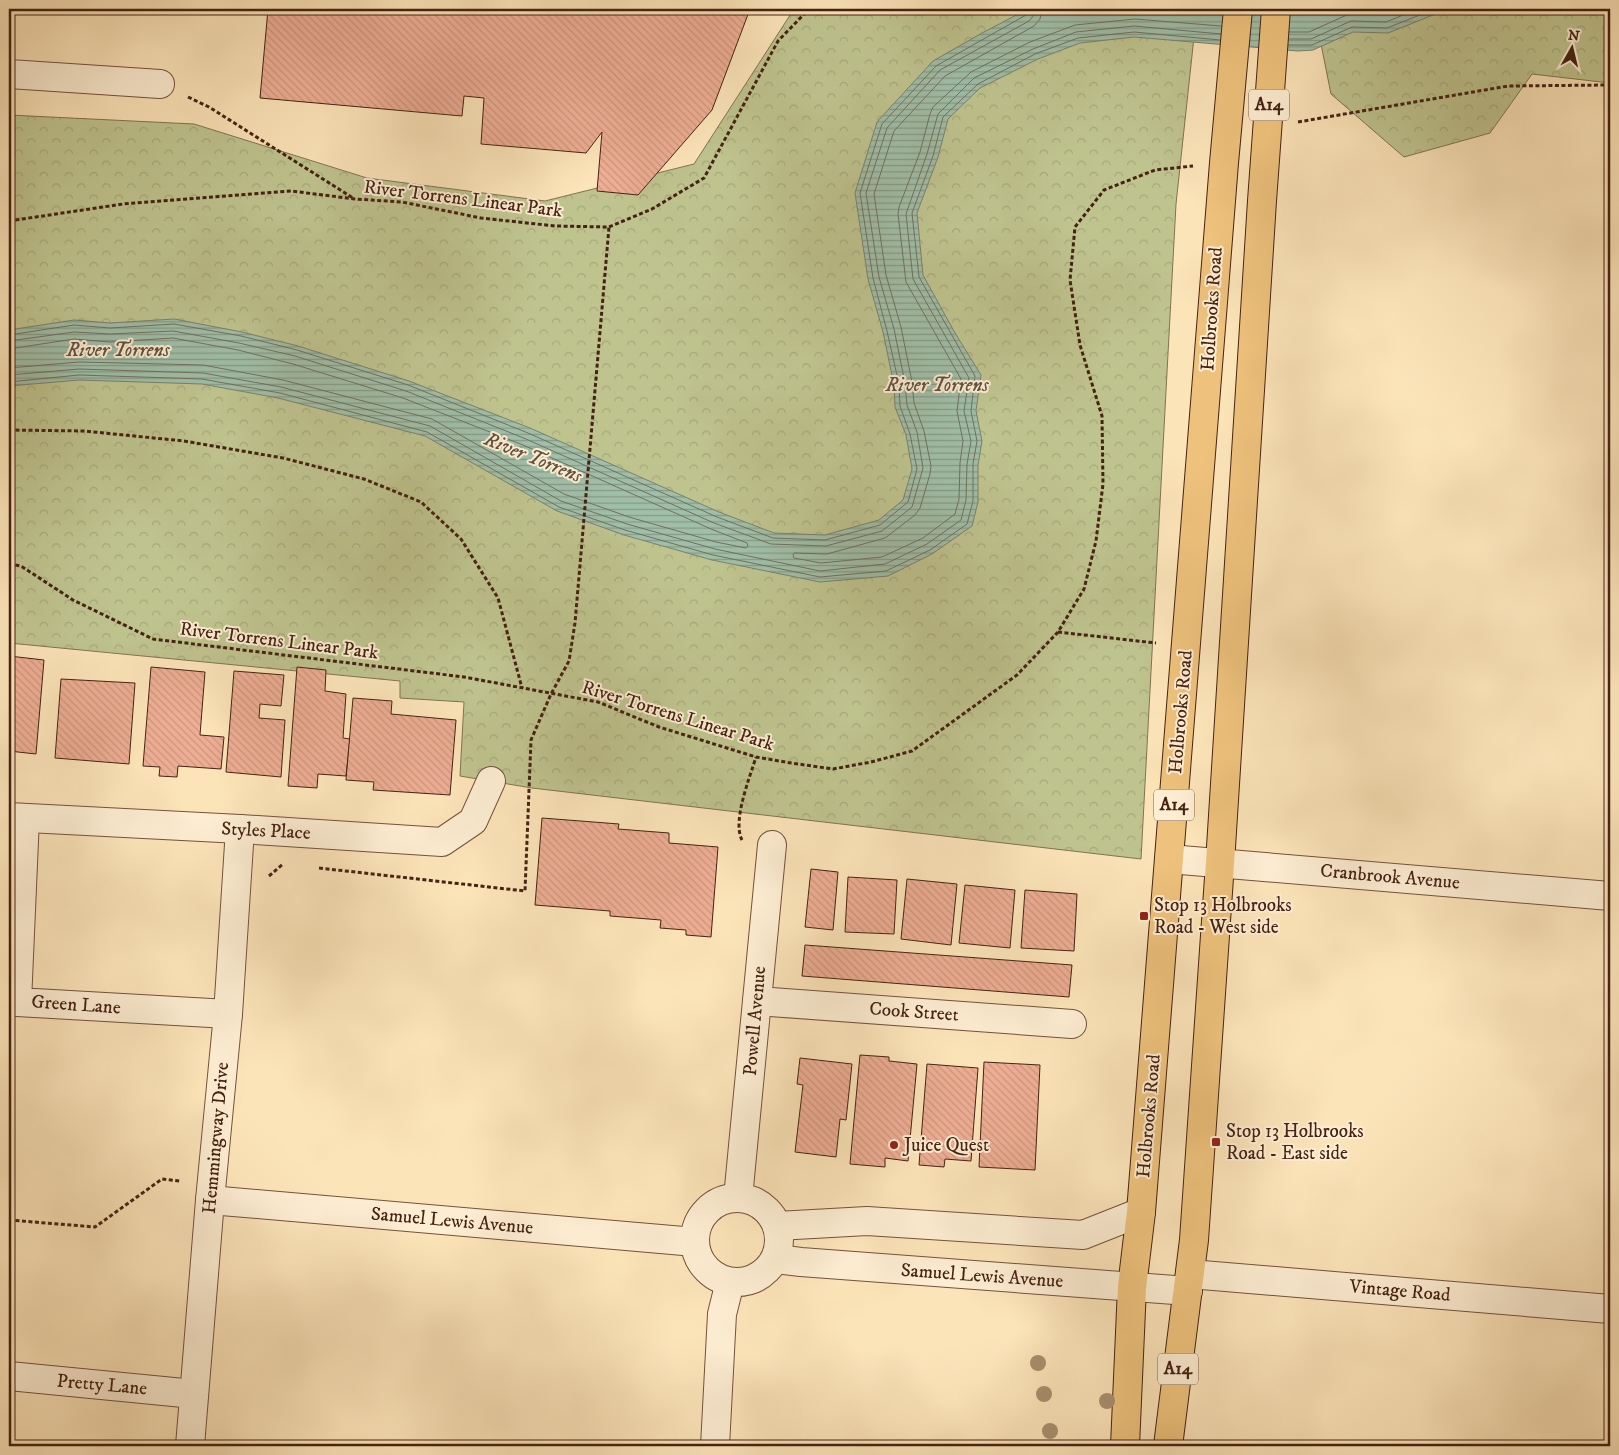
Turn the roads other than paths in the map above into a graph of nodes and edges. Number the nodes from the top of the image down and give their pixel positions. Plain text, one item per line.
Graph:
1 (1238, 9) edge
2 (1276, 9) edge
3 (9, 74) edge
4 (160, 84) road end
5 (491, 781) dead end
6 (17, 818) edge
7 (240, 829) junction
8 (772, 845) dead end
9 (1169, 859) junction
10 (1220, 862) junction
11 (1610, 896) edge
12 (756, 1001) junction
13 (228, 1014) junction
14 (1072, 1024) dead end
15 (738, 1198) junction
16 (210, 1200) junction
17 (1141, 1212) junction
18 (777, 1226) junction
19 (695, 1242) junction
20 (776, 1258) junction
21 (730, 1282) junction
22 (1190, 1282) junction
23 (1132, 1287) junction
24 (1610, 1309) edge
25 (9, 1376) edge
26 (194, 1394) junction
27 (190, 1446) edge
28 (715, 1446) edge
29 (1125, 1446) edge
30 (1168, 1446) edge

1 - 9 main road, Holbrooks Road / A14
2 - 10 main road, A14
3 - 4 street
5 - 7 street, Styles Place
6 - 7 street, Styles Place
6 - 13 street, Green Lane
7 - 13 street, Hemmingway Drive
8 - 12 street, Powell Avenue
9 - 10 street, Cranbrook Avenue
9 - 17 main road, Holbrooks Road / A14
10 - 11 street, Cranbrook Avenue
10 - 22 main road, A14
12 - 14 street, Cook Street
12 - 15 street, Powell Avenue
13 - 16 street, Hemmingway Drive
15 - 18 street
15 - 19 street
16 - 19 street, Samuel Lewis Avenue
16 - 26 street, Hemmingway Drive
17 - 18 street
17 - 23 main road, Holbrooks Road / A14
18 - 20 street
19 - 21 street
20 - 21 street
20 - 23 street, Samuel Lewis Avenue
21 - 28 street
22 - 23 street, Samuel Lewis Avenue
22 - 24 street, Vintage Road
22 - 30 main road, A14
23 - 29 main road, Holbrooks Road / A14
25 - 26 street, Pretty Lane
26 - 27 street, Hemmingway Drive

